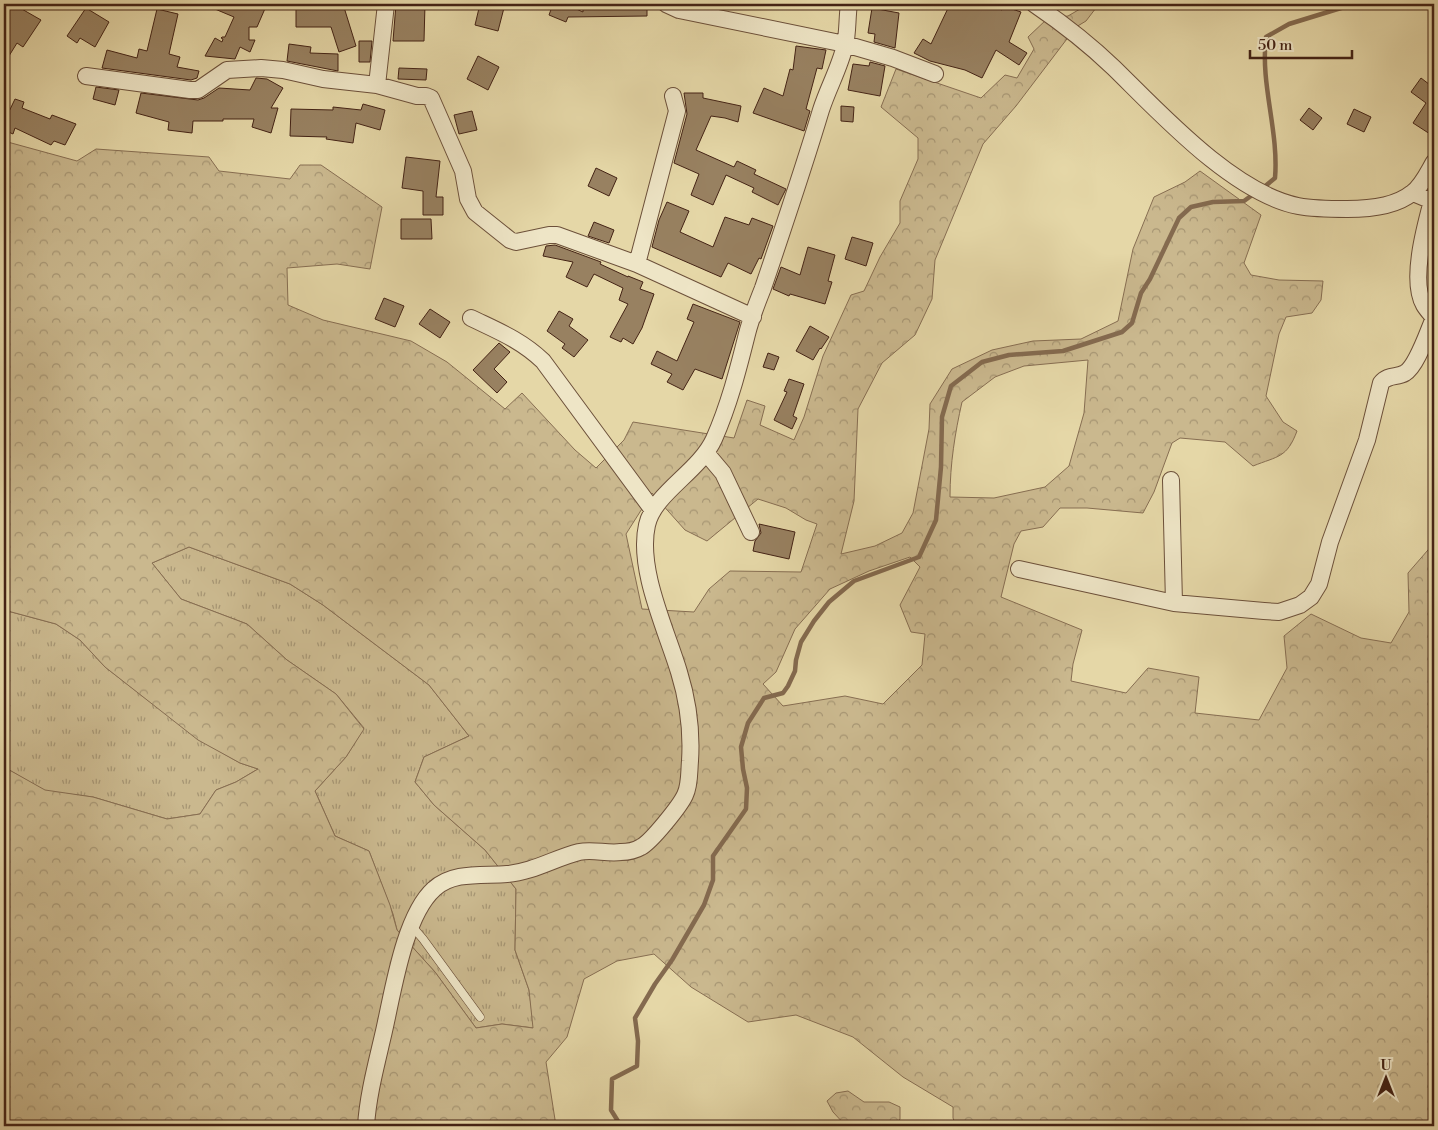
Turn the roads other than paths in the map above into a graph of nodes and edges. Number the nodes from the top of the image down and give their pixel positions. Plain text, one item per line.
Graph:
1 (386, 4) edge
2 (666, 4) edge
3 (848, 4) edge
4 (1034, 4) edge
5 (846, 44) junction
6 (935, 74) dead end
7 (86, 76) dead end
8 (377, 86) junction
9 (673, 96) dead end
10 (1434, 162) edge
11 (1413, 193) junction
12 (1433, 201) edge
13 (637, 264) junction
14 (753, 317) junction
15 (471, 318) dead end
16 (1434, 318) edge
17 (707, 454) junction
18 (1171, 480) dead end
19 (652, 509) junction
20 (751, 532) dead end
21 (1020, 569) dead end
22 (1174, 603) junction
23 (411, 925) junction
24 (480, 1018) dead end
25 (366, 1126) edge

1 - 8 street
2 - 5 street
3 - 5 street
4 - 11 street
5 - 6 street
5 - 14 street
7 - 8 street
8 - 13 street
9 - 13 street
10 - 11 street
11 - 12 street
12 - 16 street
13 - 14 street
14 - 17 street
15 - 19 street
16 - 22 street
17 - 19 street
17 - 20 street
18 - 22 street
19 - 23 street
21 - 22 street
23 - 24 lane
23 - 25 street

